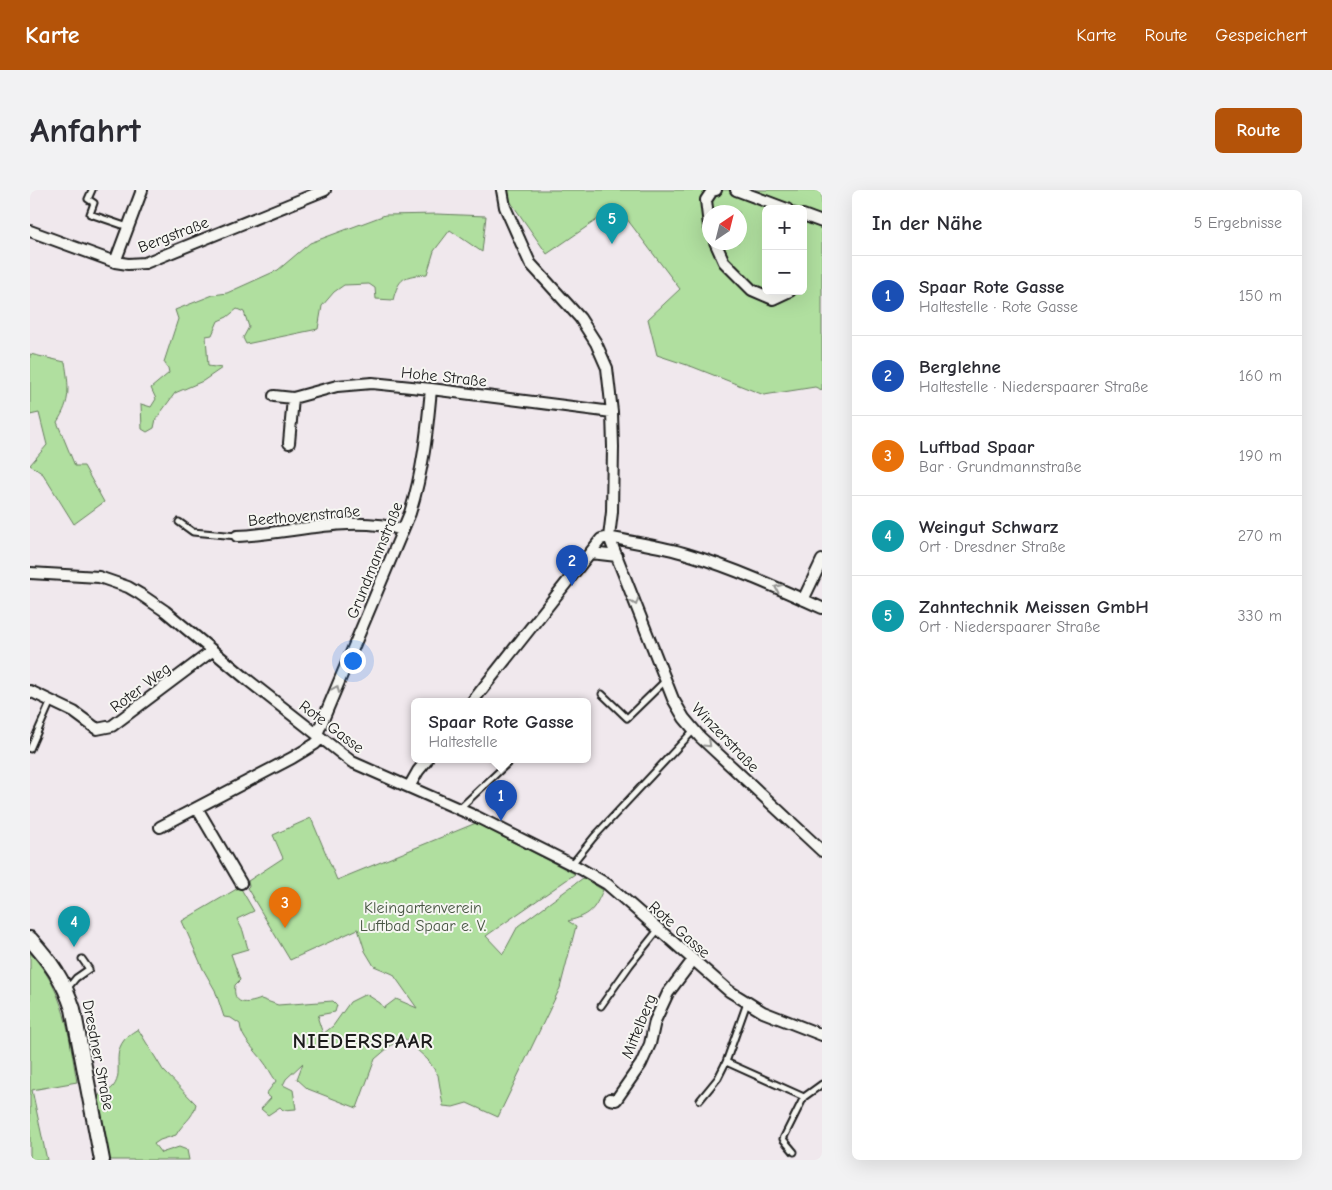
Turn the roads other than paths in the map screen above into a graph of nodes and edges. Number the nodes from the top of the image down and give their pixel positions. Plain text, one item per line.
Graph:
1 (92, 190) edge
2 (142, 190) edge
3 (324, 190) edge
4 (502, 190) edge
5 (716, 190) edge
6 (736, 190) edge
7 (707, 205) edge
8 (776, 205) edge
9 (807, 216) edge
10 (822, 222) edge
11 (128, 227) junction
12 (30, 230) edge
13 (719, 250) edge
14 (115, 262) junction
15 (762, 294) edge
16 (764, 295) edge
17 (782, 295) edge
18 (431, 389) junction
19 (274, 396) dead end
20 (293, 398) junction
21 (612, 412) junction
22 (289, 443) dead end
23 (179, 522) dead end
24 (403, 530) junction
25 (237, 536) joint
26 (609, 536) junction
27 (591, 553) junction
28 (617, 556) junction
29 (822, 560) edge
30 (30, 573) edge
31 (803, 600) junction
32 (822, 608) edge
33 (212, 651) junction
34 (666, 681) junction
35 (30, 691) edge
36 (602, 694) dead end
37 (475, 698) edge
38 (52, 700) junction
39 (694, 730) junction
40 (319, 736) junction
41 (30, 749) edge
42 (425, 763) edge
43 (508, 763) edge
44 (409, 787) junction
45 (197, 808) junction
46 (458, 809) junction
47 (160, 827) dead end
48 (822, 851) edge
49 (572, 864) junction
50 (240, 883) dead end
51 (658, 930) junction
52 (30, 939) edge
53 (82, 959) dead end
54 (693, 960) junction
55 (67, 989) junction
56 (747, 1003) junction
57 (601, 1006) dead end
58 (822, 1035) edge
59 (726, 1062) junction
60 (822, 1084) edge
61 (804, 1097) junction
62 (610, 1099) dead end
63 (700, 1100) dead end
64 (794, 1152) dead end
65 (102, 1160) edge

1 - 11 lane
2 - 11 street
3 - 14 street, Bergstraße
4 - 21 street
5 - 7 street
6 - 8 street
9 - 10 street
11 - 14 street
12 - 14 street, Bergstraße
13 - 15 street
16 - 17 street
18 - 20 street, Hohe Straße
18 - 21 street, Hohe Straße
18 - 24 street, Grundmannstraße
19 - 20 street, Hohe Straße
20 - 22 street
21 - 26 street
23 - 25 lane
24 - 25 street, Beethovenstraße
40 -> 24 street, Grundmannstraße
26 - 27 street
26 - 28 street, Winzerstraße
31 -> 26 street
27 - 28 street
27 - 37 street
28 -> 34 street, Winzerstraße
29 - 31 street
30 - 33 street, Rote Gasse
31 - 32 street
33 - 38 street, Roter Weg
33 - 40 street, Rote Gasse
34 - 36 lane
34 - 39 street, Winzerstraße
35 - 38 street, Roter Weg
38 - 41 lane
39 -> 48 street, Winzerstraße
39 - 49 lane
40 - 44 street, Rote Gasse
40 - 45 street
42 - 44 street
43 - 46 lane
44 - 46 street, Rote Gasse
45 - 47 street
45 - 50 street
46 - 49 street, Rote Gasse
49 - 51 street, Rote Gasse
51 - 54 street, Rote Gasse
51 - 57 lane
52 - 55 main road, Dresdner Straße
53 - 55 lane
54 - 56 street, Rote Gasse
54 - 62 street, Mittelberg
55 - 65 main road, Dresdner Straße
56 - 58 street, Rote Gasse
56 - 59 lane
59 - 61 lane
59 - 63 lane
60 - 61 lane
61 - 64 lane

